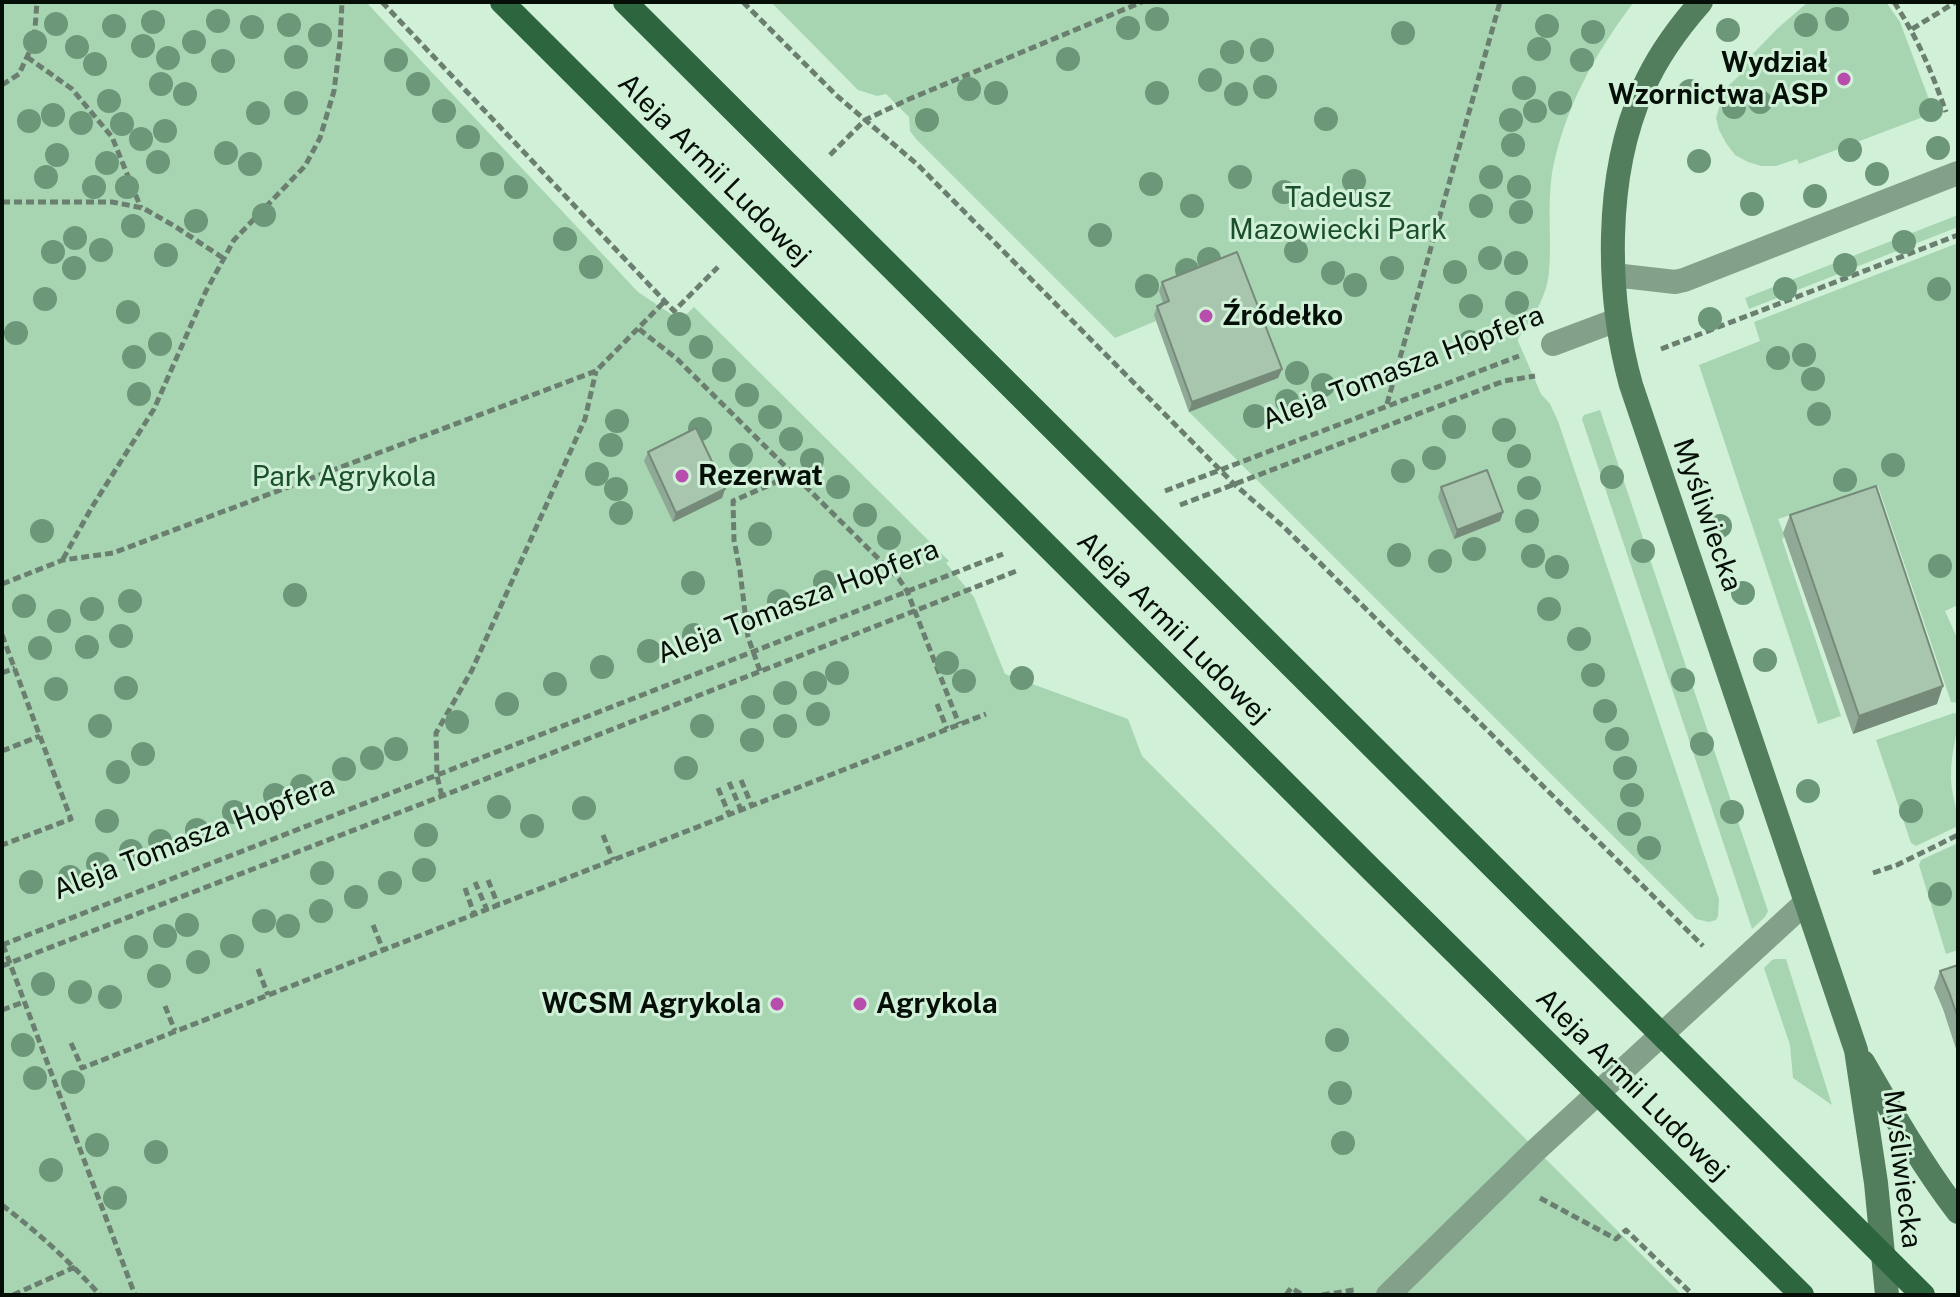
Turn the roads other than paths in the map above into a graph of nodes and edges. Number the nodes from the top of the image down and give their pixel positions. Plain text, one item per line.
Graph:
1 (502, 2) edge
2 (625, 2) edge
3 (1701, 2) edge
4 (1958, 173) edge
5 (1614, 275) junction
6 (1617, 320) junction
7 (1553, 344) road end
8 (1805, 903) junction
9 (1856, 1050) junction
10 (1958, 1212) edge
11 (1388, 1295) edge
12 (1802, 1295) edge
13 (1887, 1295) edge
14 (1923, 1295) edge

1 - 12 main road, Aleja Armii Ludowej, bridge
2 - 14 main road, Aleja Armii Ludowej, bridge
3 - 5 street, Myśliwiecka
4 - 5 street
5 - 6 street, Myśliwiecka
6 - 7 street, Aleja Tomasza Hopfera
6 - 8 street, Myśliwiecka
8 - 9 street, Myśliwiecka
8 - 11 street
9 - 10 street, Myśliwiecka
9 - 13 street, Myśliwiecka

